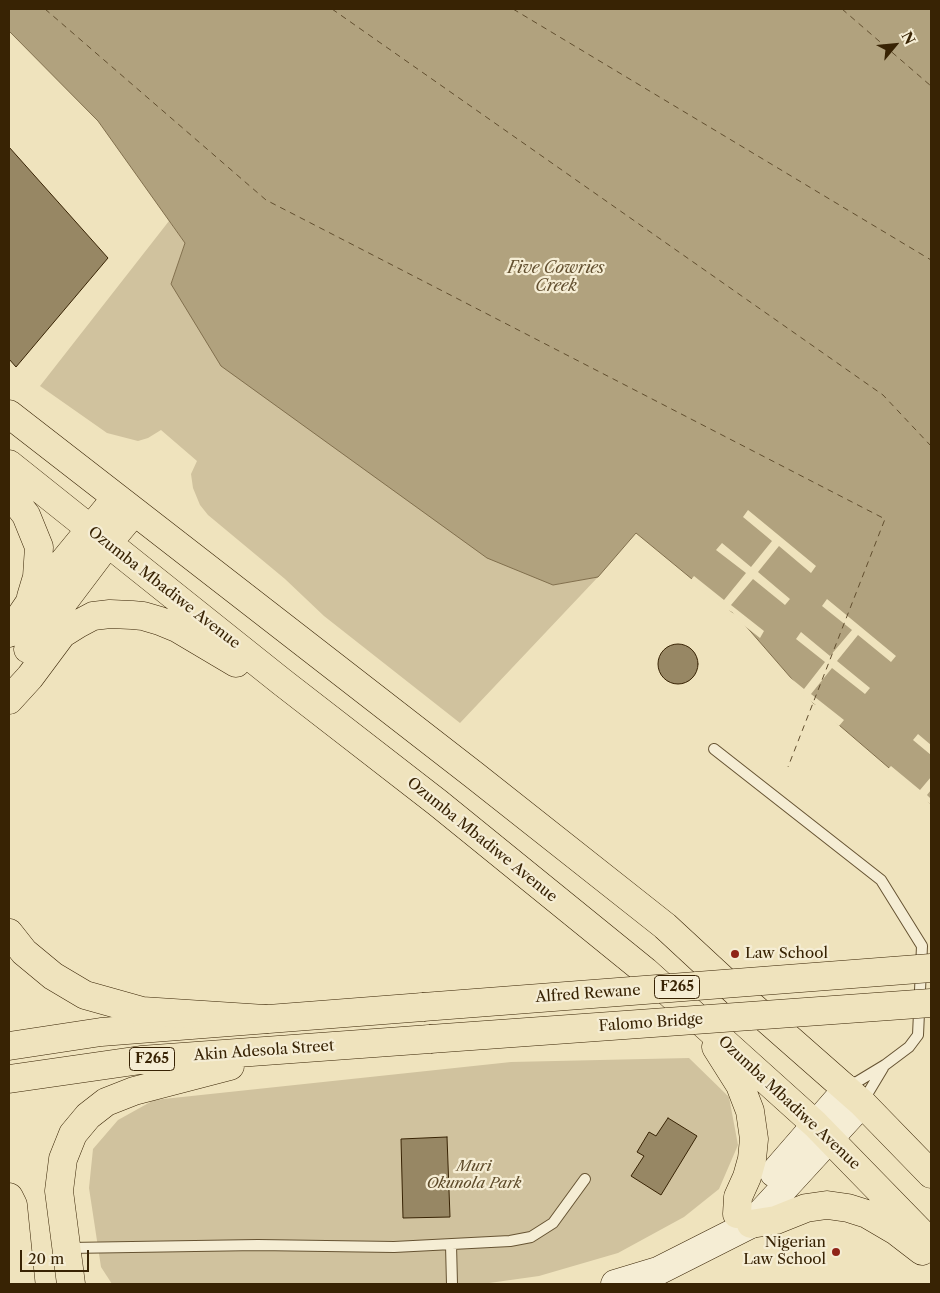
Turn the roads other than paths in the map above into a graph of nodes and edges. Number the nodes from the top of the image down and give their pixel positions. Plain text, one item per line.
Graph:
1 (9, 414) edge
2 (9, 464) edge
3 (9, 493) edge
4 (125, 505) junction
5 (99, 536) junction
6 (28, 605) junction
7 (9, 633) edge
8 (9, 676) edge
9 (282, 682) junction
10 (9, 700) edge
11 (714, 749) dead end
12 (9, 933) edge
13 (931, 968) edge
14 (931, 1003) edge
15 (423, 1007) joint
16 (694, 1014) junction
17 (265, 1020) junction
18 (430, 1039) joint
19 (9, 1046) edge
20 (297, 1048) junction
21 (885, 1065) junction
22 (9, 1079) edge
23 (854, 1096) junction
24 (823, 1132) junction
25 (931, 1174) edge
26 (585, 1179) dead end
27 (9, 1197) edge
28 (744, 1219) junction
29 (931, 1243) edge
30 (451, 1245) junction
31 (66, 1248) junction
32 (931, 1257) edge
33 (72, 1282) edge
34 (21, 1284) edge
35 (452, 1284) edge
36 (615, 1284) edge

1 - 4 main road
2 - 5 main road, Ozumba Mbadiwe Avenue
3 - 6 main road
4 - 5 main road
4 - 23 main road
5 - 6 main road
5 - 8 main road
5 - 9 main road, Ozumba Mbadiwe Avenue
6 - 7 main road
9 - 10 main road
9 - 16 main road, Ozumba Mbadiwe Avenue
11 - 21 lane
12 - 17 main road
13 - 15 main road, Alfred Rewane / F265, bridge
14 - 18 main road, Falomo Bridge / F265, bridge
15 - 17 main road, Akin Adesola Street / F265
16 - 24 main road, Ozumba Mbadiwe Avenue
16 - 28 main road
17 - 19 main road, Akin Adesola Street / F265
18 - 20 main road, Akin Adesola Street / F265
20 - 22 main road, Akin Adesola Street / F265
20 - 31 main road
21 - 23 lane
21 - 23 lane
23 - 24 main road
23 - 25 main road
24 - 28 main road
24 - 29 main road, Ozumba Mbadiwe Avenue
26 - 30 lane
27 - 34 main road
28 - 32 main road
28 - 36 main road
30 - 31 lane
30 - 35 lane
31 - 33 main road

